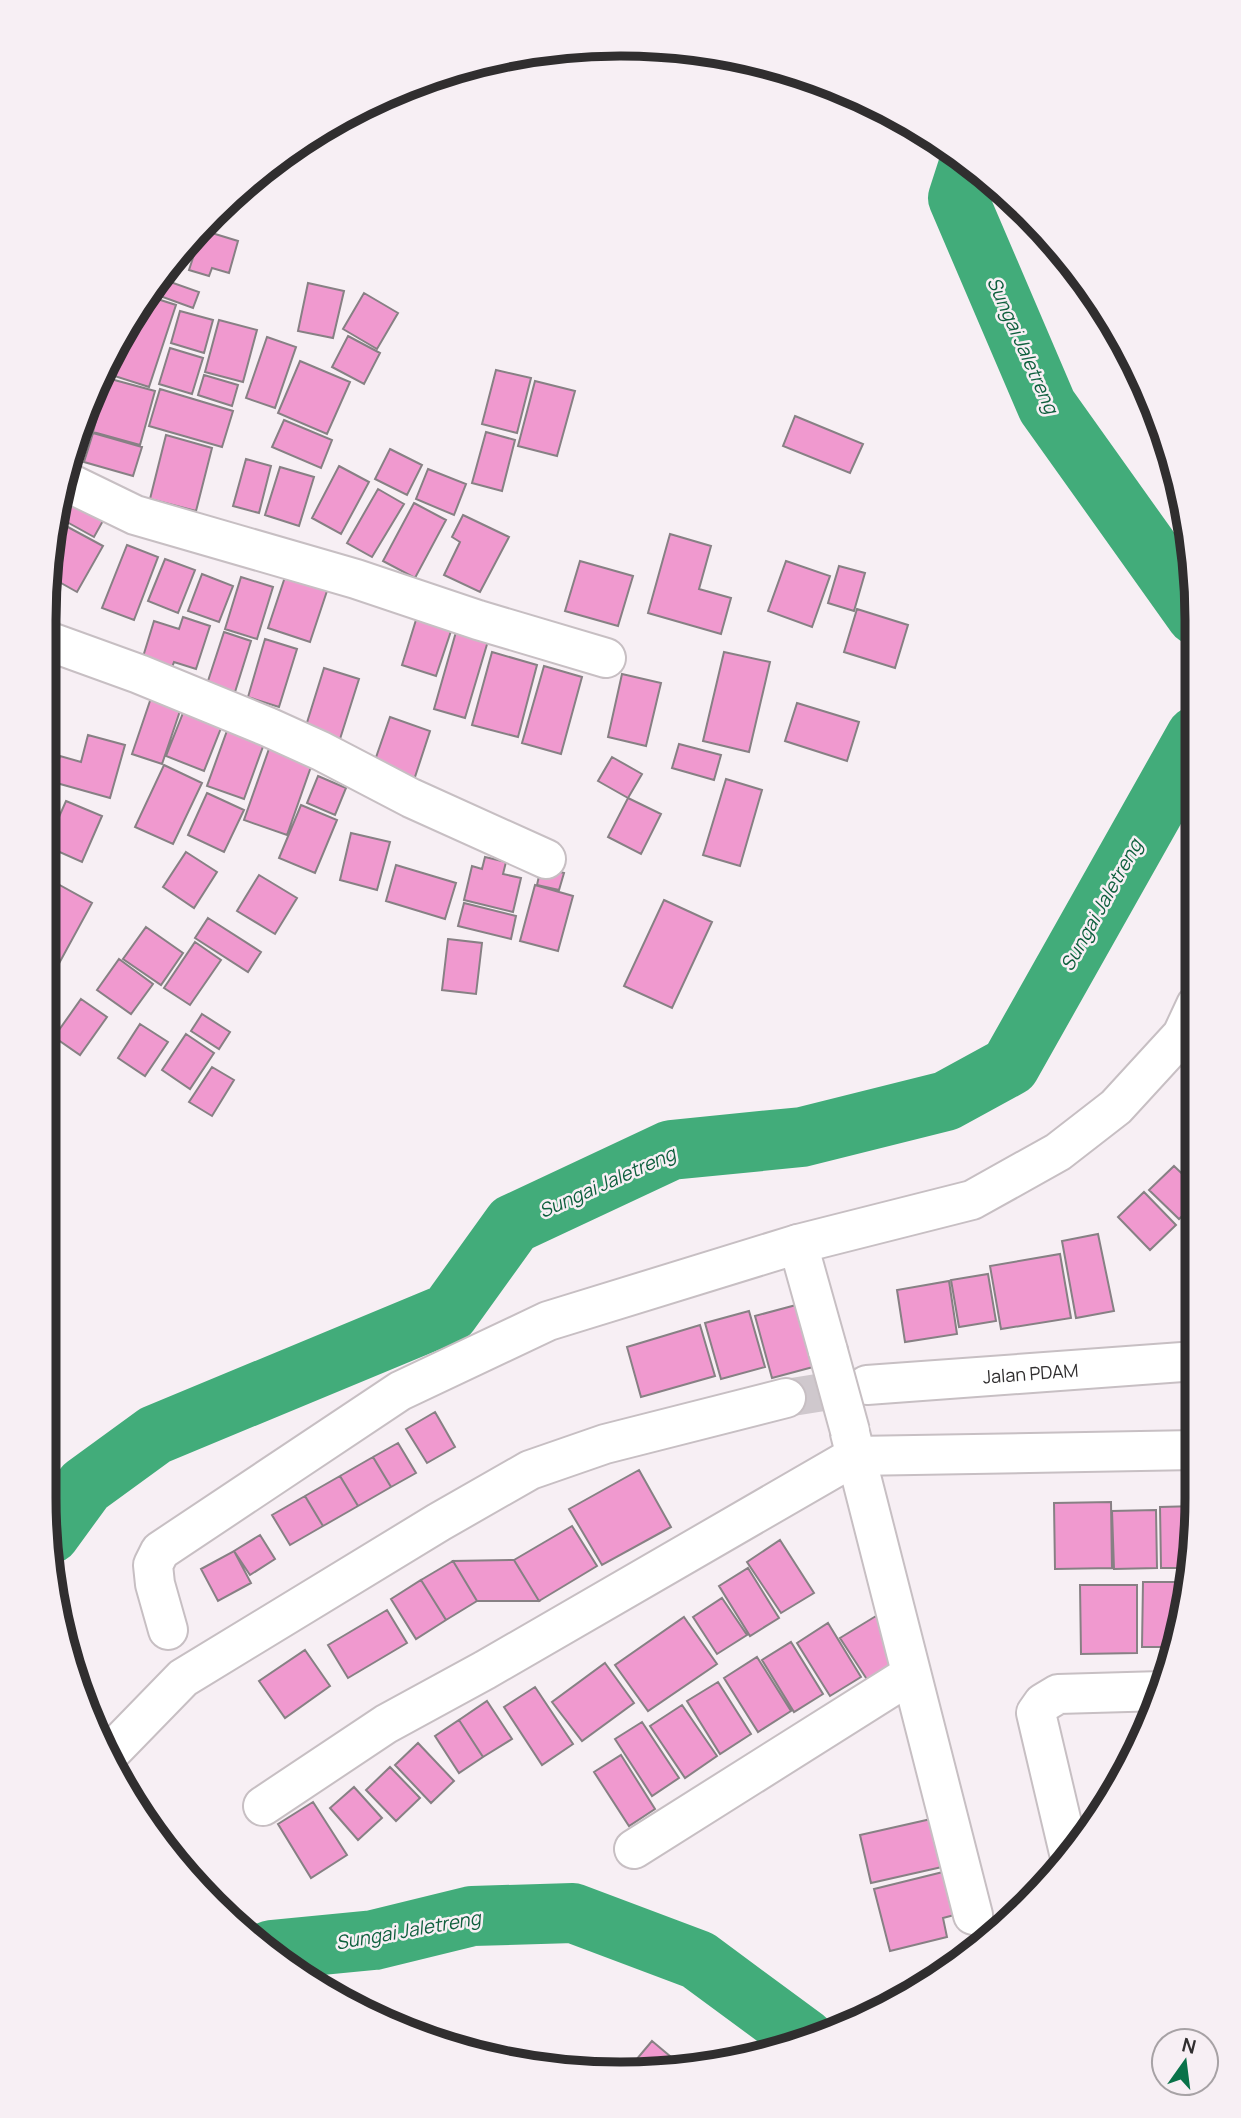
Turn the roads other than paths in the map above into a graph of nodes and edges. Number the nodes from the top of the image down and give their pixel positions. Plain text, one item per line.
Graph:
1 (73, 485) edge
2 (56, 644) edge
3 (606, 658) dead end
4 (546, 859) dead end
5 (1185, 1035) edge
6 (798, 1244) junction
7 (1185, 1362) edge
8 (867, 1385) tunnel mouth
9 (786, 1398) tunnel mouth
10 (853, 1444) junction
11 (1185, 1450) edge
12 (168, 1630) dead end
13 (910, 1675) junction
14 (1150, 1691) edge
15 (115, 1748) edge
16 (263, 1806) dead end
17 (1067, 1843) edge
18 (634, 1849) dead end
19 (973, 1915) dead end

1 - 3 street
2 - 4 street
5 - 6 street
6 - 10 street, bridge
6 - 12 street
7 - 8 street, Jalan PDAM
9 - 15 street
10 - 11 street
10 - 13 street
10 - 16 street
13 - 18 street
13 - 19 street
14 - 17 street

